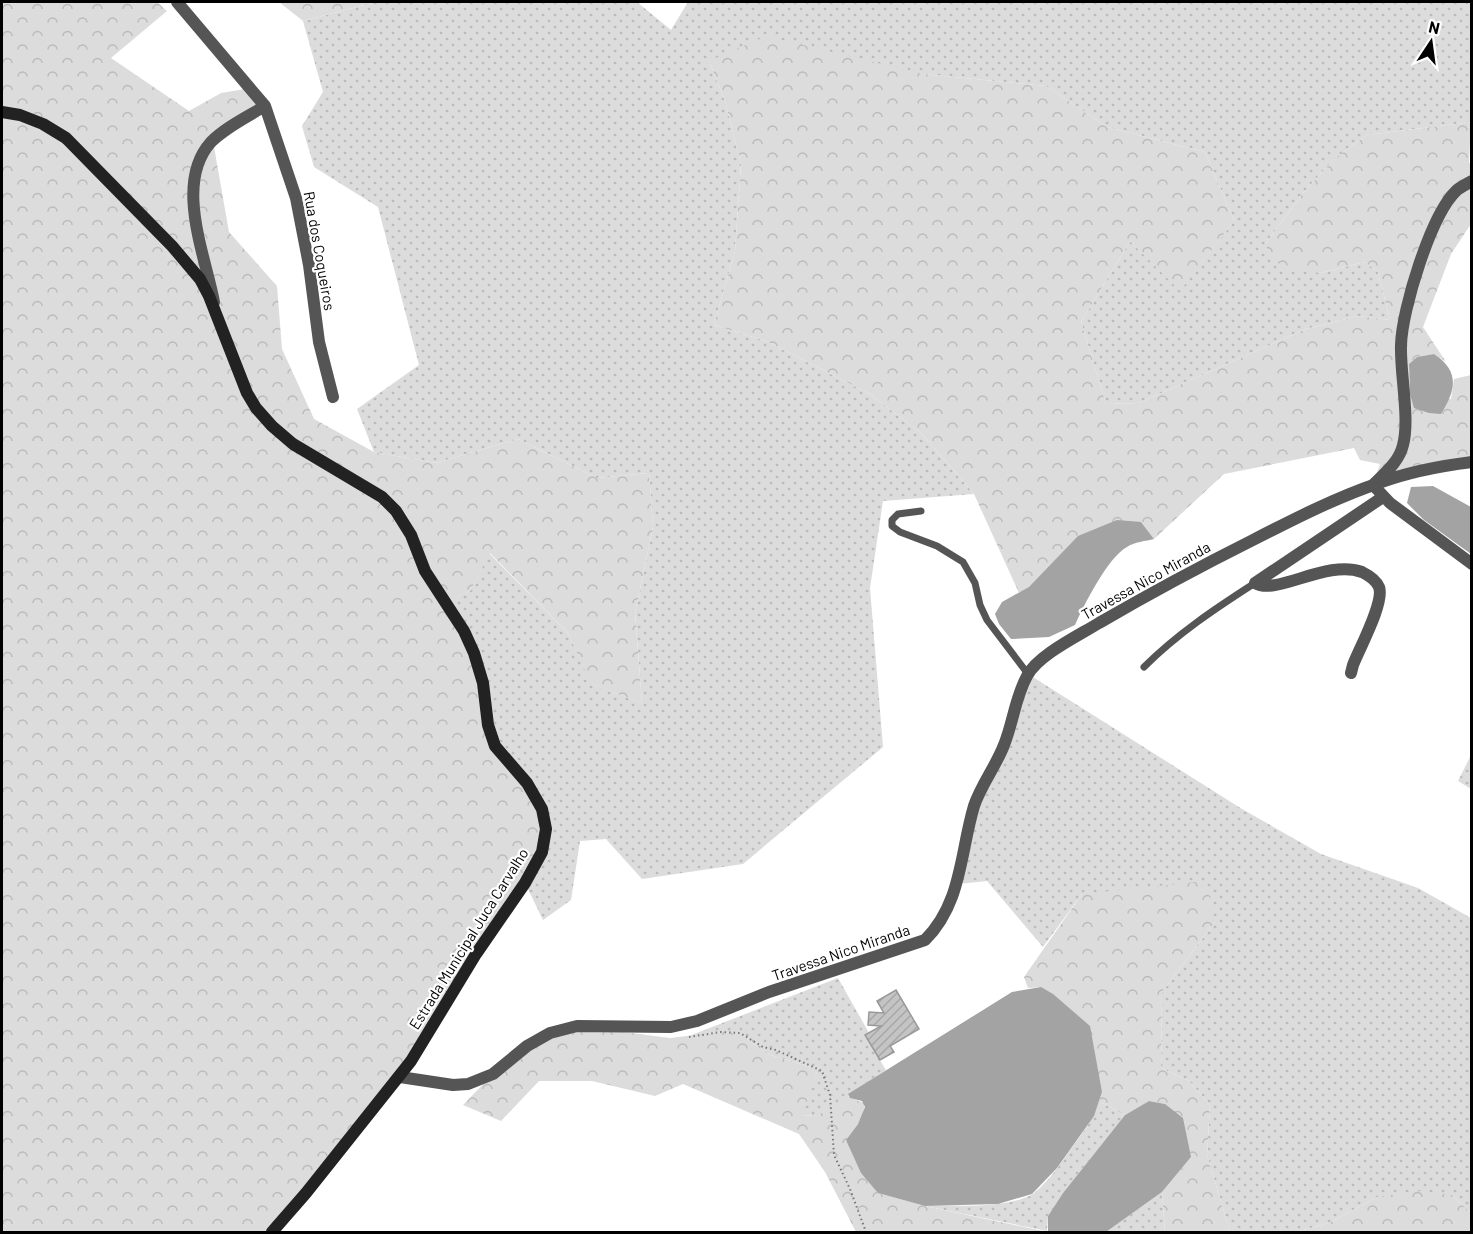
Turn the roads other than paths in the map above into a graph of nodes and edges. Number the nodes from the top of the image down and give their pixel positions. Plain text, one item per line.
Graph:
1 (177, 2) edge
2 (265, 106) junction
3 (2, 112) edge
4 (1472, 181) edge
5 (216, 312) junction
6 (333, 397) dead end
7 (1472, 462) edge
8 (1373, 485) junction
9 (1383, 497) junction
10 (921, 511) dead end
11 (1472, 564) edge
12 (1255, 583) junction
13 (1144, 667) dead end
14 (1351, 673) dead end
15 (1028, 674) junction
16 (400, 1077) junction
17 (272, 1233) edge

1 - 2 street, Rua dos Coqueiros
2 - 5 street
2 - 6 street, Rua dos Coqueiros
3 - 5 street, Estrada Municipal Juca Carvalho
4 - 8 street
5 - 16 street, Estrada Municipal Juca Carvalho
7 - 8 street, Travessa Nico Miranda
8 - 9 street
8 - 15 street, Travessa Nico Miranda
9 - 11 street
9 - 12 street
10 - 15 lane
12 - 13 lane
12 - 14 street
15 - 16 street, Travessa Nico Miranda
16 - 17 street, Estrada Municipal Juca Carvalho

